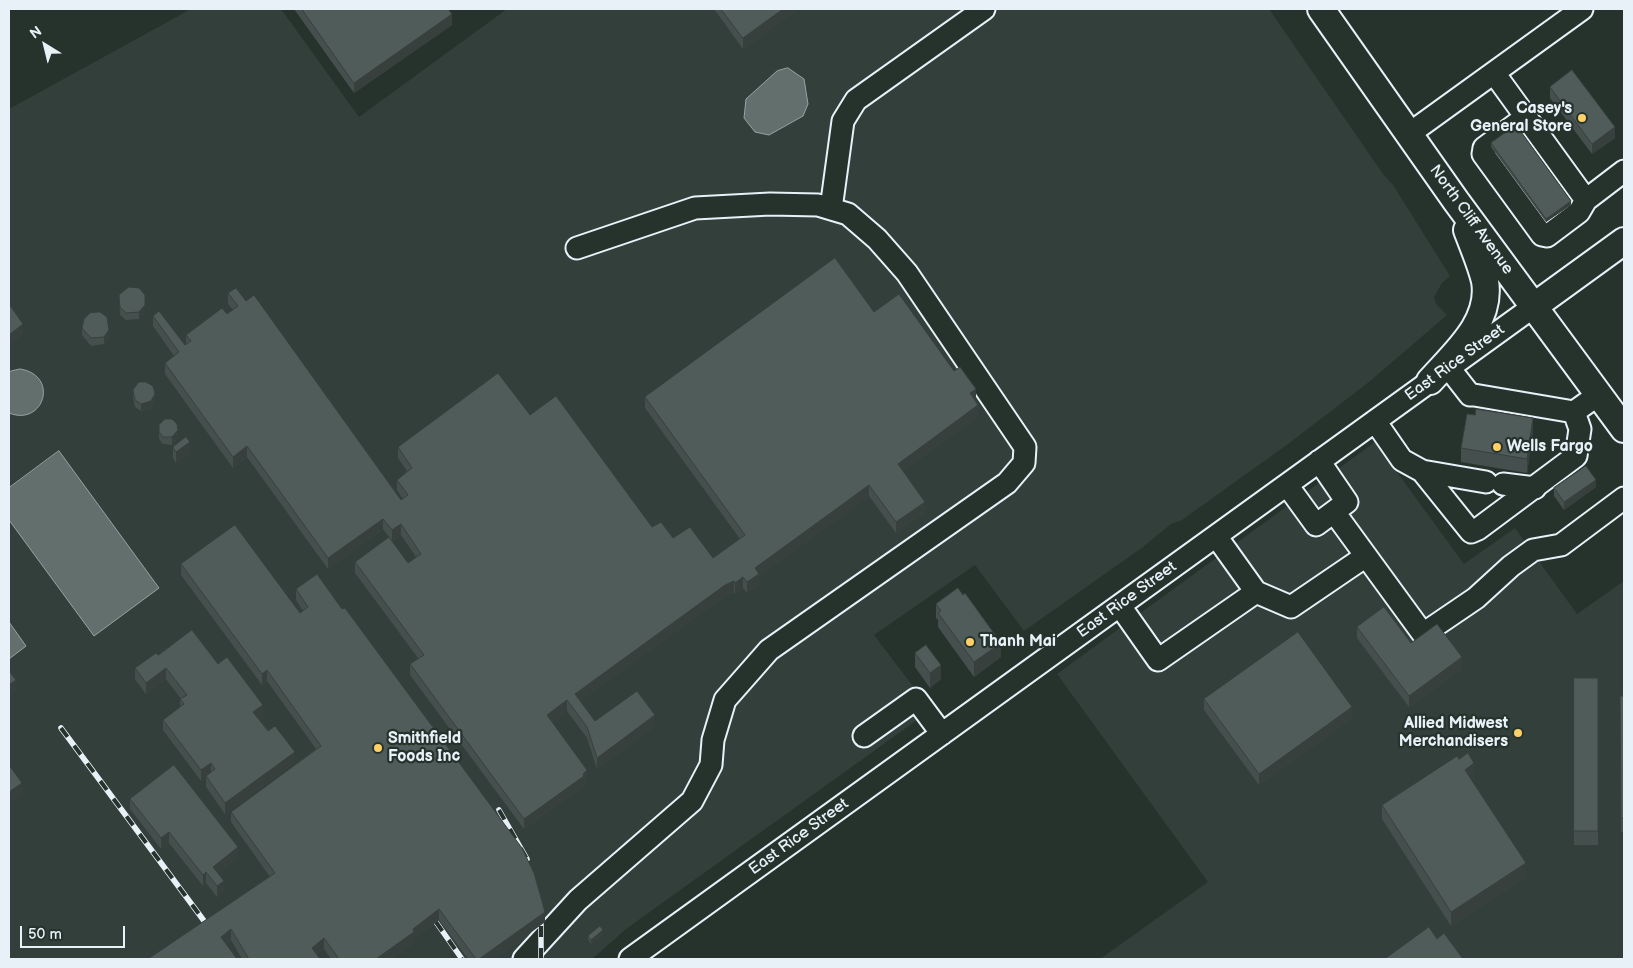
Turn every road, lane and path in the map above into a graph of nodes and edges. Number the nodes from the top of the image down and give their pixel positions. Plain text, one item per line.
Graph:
1 (984, 9) edge
2 (1322, 9) edge
3 (1582, 9) edge
4 (1494, 73) junction
5 (1526, 117) junction
6 (1409, 134) junction
7 (1624, 172) edge
8 (1586, 200) junction
9 (1456, 201) junction
10 (832, 209) junction
11 (1624, 240) edge
12 (577, 248) dead end
13 (1533, 307) junction
14 (1440, 374) junction
15 (1598, 394) junction
16 (1574, 412) junction
17 (1374, 421) junction
18 (1624, 429) edge
19 (1320, 461) junction
20 (1422, 471) junction
21 (1287, 485) junction
22 (1535, 488) junction
23 (1624, 498) edge
24 (1334, 512) junction
25 (1216, 536) junction
26 (1366, 556) junction
27 (1256, 592) junction
28 (1120, 606) junction
29 (942, 734) junction
30 (864, 736) dead end
31 (524, 959) edge
32 (630, 959) edge

1 - 10 street
2 - 6 main road, North Cliff Avenue
3 - 4 street
4 - 5 street
4 - 6 street
5 - 8 street
5 - 8 street
6 - 9 main road, North Cliff Avenue
7 - 8 street
9 - 13 main road, North Cliff Avenue
9 - 14 main road
10 - 12 street
10 - 31 street
11 - 13 main road, East Rice Street
13 - 14 street, East Rice Street
13 - 15 main road, North Cliff Avenue
14 - 16 street
14 - 17 street, East Rice Street
15 - 16 street
15 - 18 main road, North Cliff Avenue
16 - 22 street
17 - 19 street, East Rice Street
17 - 20 street
19 - 21 street, East Rice Street
19 - 24 street
20 - 22 street
20 - 22 street
21 - 24 street
21 - 25 street, East Rice Street
23 - 26 street
24 - 26 street
25 - 27 street
25 - 28 street, East Rice Street
26 - 27 street
27 - 28 street
28 - 29 street, East Rice Street
29 - 30 street
29 - 32 street, East Rice Street

